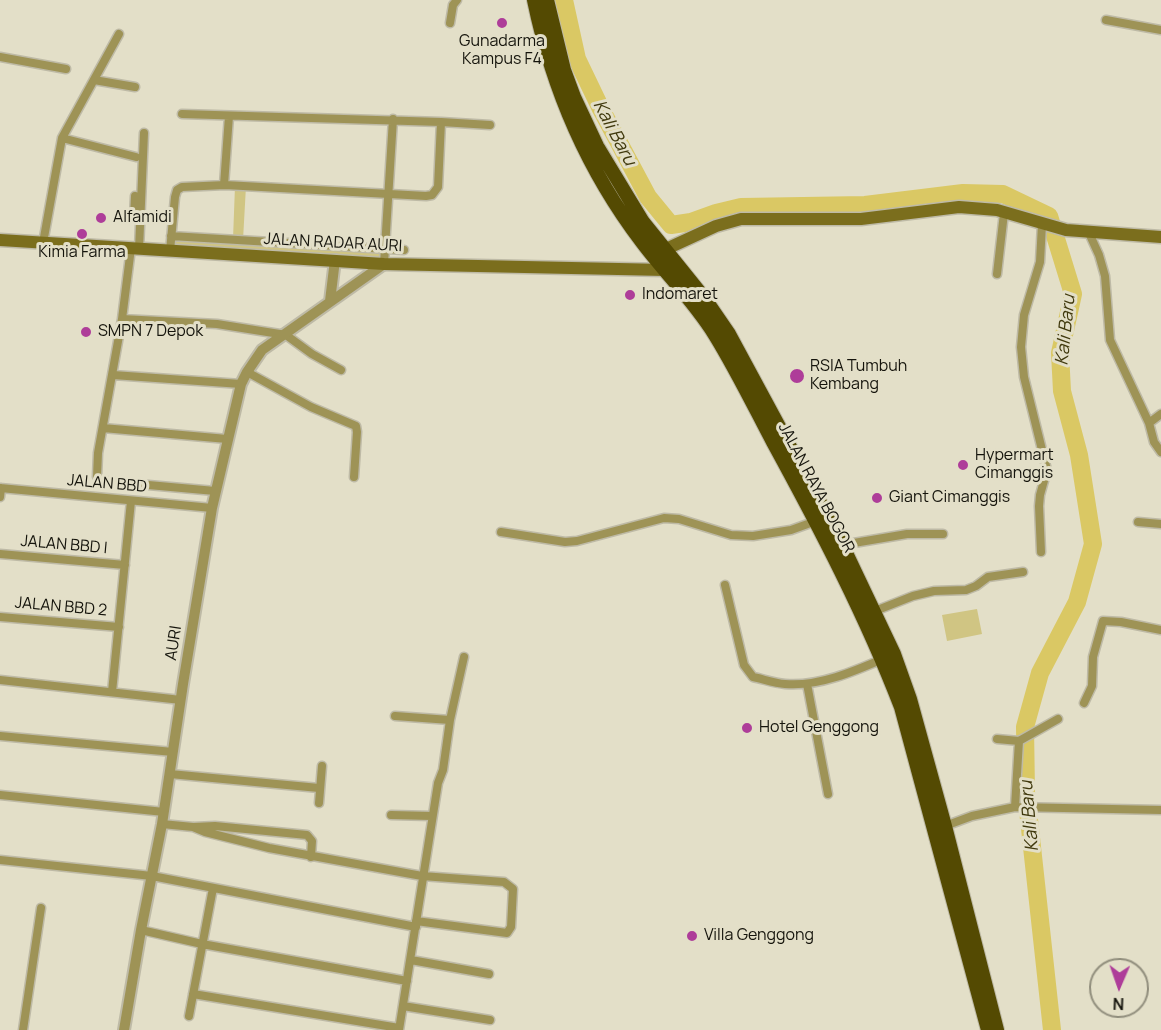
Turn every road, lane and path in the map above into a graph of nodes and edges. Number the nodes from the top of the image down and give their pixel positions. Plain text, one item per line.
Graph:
1 (457, 0) edge
2 (534, 0) edge
3 (547, 0) edge
4 (1106, 20) dead end
5 (450, 23) dead end
6 (1161, 30) edge
7 (119, 34) dead end
8 (0, 57) edge
9 (66, 69) dead end
10 (94, 80) junction
11 (135, 87) dead end
12 (182, 114) dead end
13 (229, 117) junction
14 (393, 119) junction
15 (441, 122) junction
16 (490, 125) dead end
17 (144, 133) dead end
18 (62, 138) junction
19 (136, 157) dead end
20 (224, 185) junction
21 (389, 195) junction
22 (135, 196) dead end
23 (1004, 213) junction
24 (1044, 225) junction
25 (1089, 233) junction
26 (171, 236) junction
27 (1161, 237) edge
28 (0, 240) edge
29 (43, 243) junction
30 (134, 248) junction
31 (385, 249) junction
32 (404, 250) dead end
33 (664, 250) junction
34 (170, 251) junction
35 (335, 260) junction
36 (384, 264) junction
37 (665, 270) junction
38 (997, 274) dead end
39 (330, 301) junction
40 (122, 320) junction
41 (286, 335) junction
42 (341, 370) dead end
43 (247, 372) junction
44 (113, 375) junction
45 (241, 384) junction
46 (760, 404) junction
47 (1161, 414) edge
48 (1149, 423) junction
49 (103, 428) junction
50 (227, 439) junction
51 (1161, 452) edge
52 (354, 477) dead end
53 (0, 491) edge
54 (216, 491) junction
55 (131, 501) junction
56 (212, 508) junction
57 (816, 521) junction
58 (1138, 522) dead end
59 (1161, 524) edge
60 (501, 532) dead end
61 (943, 534) dead end
62 (842, 545) junction
63 (1041, 552) dead end
64 (0, 554) edge
65 (125, 565) junction
66 (1023, 572) dead end
67 (725, 585) dead end
68 (875, 611) junction
69 (0, 617) edge
70 (119, 627) junction
71 (1161, 630) edge
72 (464, 657) dead end
73 (888, 657) junction
74 (0, 680) edge
75 (807, 684) junction
76 (112, 692) junction
77 (180, 700) junction
78 (1084, 703) dead end
79 (394, 716) dead end
80 (1058, 719) dead end
81 (450, 720) junction
82 (0, 736) edge
83 (997, 739) dead end
84 (1020, 740) junction
85 (173, 752) junction
86 (322, 766) dead end
87 (170, 774) junction
88 (319, 788) junction
89 (828, 794) dead end
90 (0, 795) edge
91 (319, 803) dead end
92 (1016, 807) junction
93 (1161, 810) edge
94 (164, 812) junction
95 (391, 814) dead end
96 (432, 816) junction
97 (162, 824) junction
98 (945, 826) junction
99 (194, 827) junction
100 (271, 831) junction
101 (269, 848) junction
102 (311, 857) junction
103 (0, 860) edge
104 (152, 876) junction
105 (422, 876) junction
106 (213, 888) junction
107 (41, 908) dead end
108 (416, 924) junction
109 (141, 930) junction
110 (202, 944) junction
111 (411, 960) junction
112 (489, 974) dead end
113 (407, 981) junction
114 (193, 994) junction
115 (403, 1006) junction
116 (189, 1016) dead end
117 (490, 1020) dead end
118 (399, 1029) edge
119 (23, 1030) edge
120 (124, 1030) edge
121 (988, 1030) edge
122 (997, 1030) edge

1 - 5 street
2 - 37 highway, JALAN RAYA BOGOR
3 - 33 highway, JALAN RAYA BOGOR
4 - 6 street
7 - 10 street
8 - 9 street
10 - 11 street
10 - 18 street
12 - 13 street
13 - 14 street
13 - 20 street
14 - 15 street
14 - 21 street
15 - 16 street
15 - 21 street
17 - 30 street
18 - 19 street
18 - 29 street
20 - 21 street
20 - 26 street
21 - 31 street
22 - 30 street
23 - 24 main road
23 - 33 main road
23 - 38 street
24 - 25 main road
24 - 63 street
25 - 27 main road
25 - 48 street
26 - 31 street
26 - 34 street
28 - 29 main road, JALAN RADAR AURI
29 - 30 main road, JALAN RADAR AURI
30 - 34 main road, JALAN RADAR AURI
30 - 40 street
31 - 32 street
31 - 36 street
33 - 46 highway, JALAN RAYA BOGOR
34 - 35 main road, JALAN RADAR AURI
35 - 36 main road, JALAN RADAR AURI
35 - 39 street
36 - 37 main road, JALAN RADAR AURI
36 - 39 street, AURI
37 - 46 highway, JALAN RAYA BOGOR
39 - 41 street, AURI
40 - 41 street
40 - 44 street
41 - 42 street
41 - 43 street, AURI
43 - 45 street, AURI
43 - 52 street
44 - 45 street
44 - 49 street
45 - 50 street, AURI
46 - 57 highway, JALAN RAYA BOGOR
46 - 62 highway, JALAN RAYA BOGOR
47 - 48 street
48 - 51 street
49 - 50 street
49 - 54 street
50 - 54 street, AURI
53 - 55 street, JALAN BBD
54 - 56 street, AURI
55 - 56 street, JALAN BBD
55 - 65 street
56 - 77 street, AURI
57 - 60 street
57 - 73 highway, JALAN RAYA BOGOR
58 - 59 street
61 - 62 street
62 - 68 highway, JALAN RAYA BOGOR
64 - 65 street, JALAN BBD I
65 - 70 street
66 - 68 street
67 - 75 street
68 - 73 highway, JALAN RAYA BOGOR
69 - 70 street, JALAN BBD 2
70 - 76 street
71 - 78 street
72 - 81 street
73 - 75 street
73 - 98 highway, JALAN RAYA BOGOR
73 - 121 highway, JALAN RAYA BOGOR
74 - 76 street
75 - 89 street
76 - 77 street
77 - 85 street, AURI
79 - 81 street
80 - 84 street
81 - 96 street
82 - 85 street
83 - 84 street
84 - 92 street
85 - 87 street, AURI
86 - 88 street
87 - 88 street
87 - 94 street, AURI
88 - 91 street
90 - 94 street
92 - 93 street
92 - 98 street
94 - 97 street, AURI
95 - 96 street
96 - 105 street
97 - 99 street
97 - 104 street, AURI
98 - 122 highway, JALAN RAYA BOGOR
99 - 100 street
99 - 101 street
100 - 101 street
100 - 102 street
101 - 102 street
102 - 105 street
103 - 104 street
104 - 106 street
104 - 109 street, AURI
105 - 108 street
105 - 108 street
106 - 108 street
106 - 110 street
107 - 119 street
108 - 111 street
109 - 110 street
109 - 120 street, AURI
110 - 113 street
110 - 114 street
111 - 112 street
111 - 113 street
113 - 115 street
114 - 116 street
114 - 118 street
115 - 117 street
115 - 118 street

